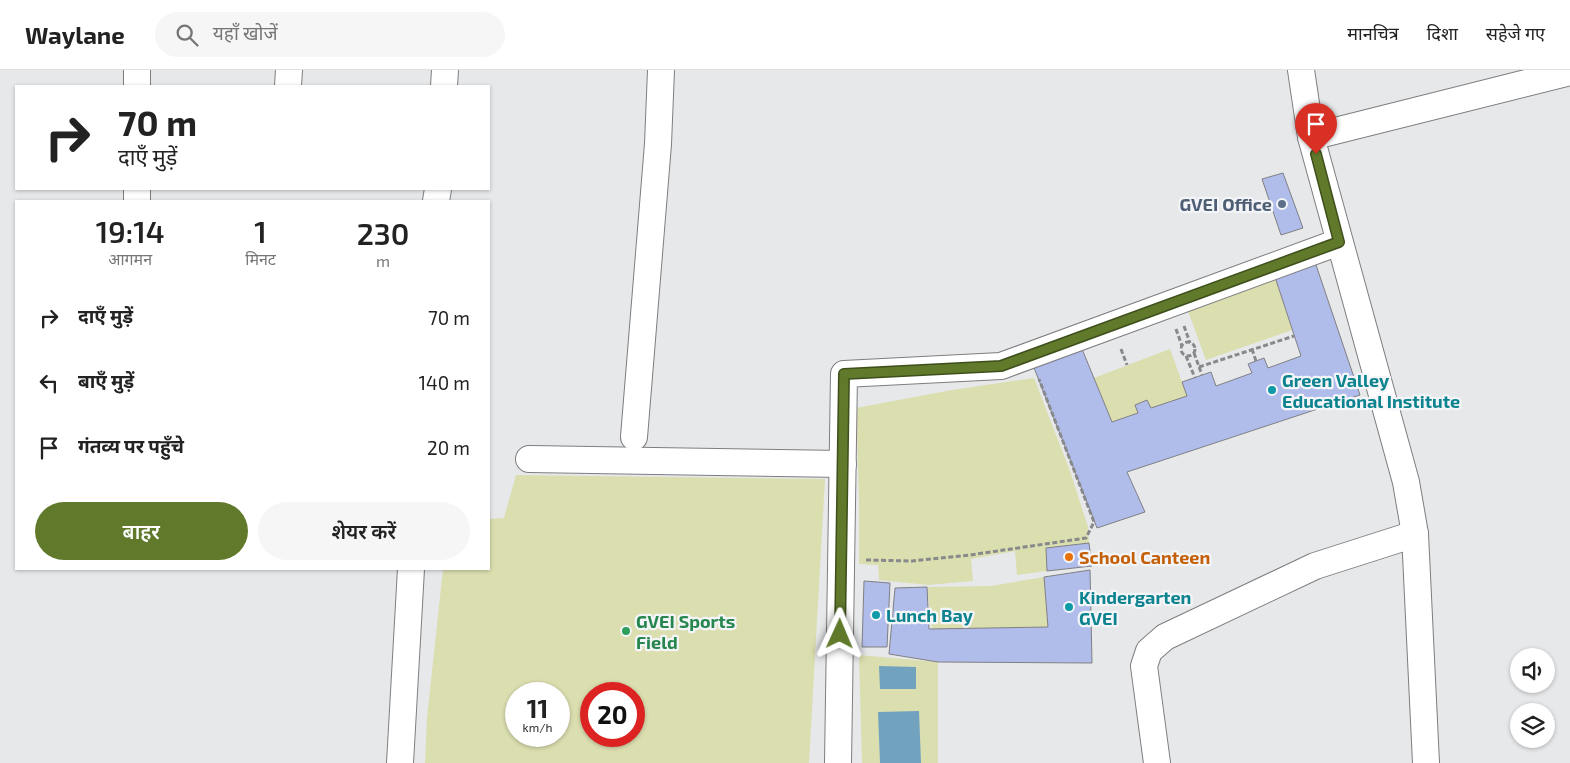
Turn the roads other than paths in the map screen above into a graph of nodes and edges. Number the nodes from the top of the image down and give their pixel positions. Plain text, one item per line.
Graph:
1 (137, 70) edge
2 (289, 70) edge
3 (445, 70) edge
4 (661, 70) edge
5 (1301, 70) edge
6 (1570, 72) edge
7 (137, 85) edge
8 (288, 85) edge
9 (444, 85) edge
10 (1311, 137) junction
11 (1339, 242) junction
12 (634, 437) dead end
13 (529, 459) dead end
14 (843, 464) junction
15 (1415, 534) junction
16 (411, 570) edge
17 (400, 763) edge
18 (838, 763) edge
19 (1157, 763) edge
20 (1426, 763) edge

1 - 7 street
2 - 8 street
3 - 9 street
4 - 12 street
5 - 10 street
6 - 10 street
10 - 11 street
11 - 14 street
11 - 15 street
13 - 14 street
14 - 18 street
15 - 19 street
15 - 20 street
16 - 17 street

